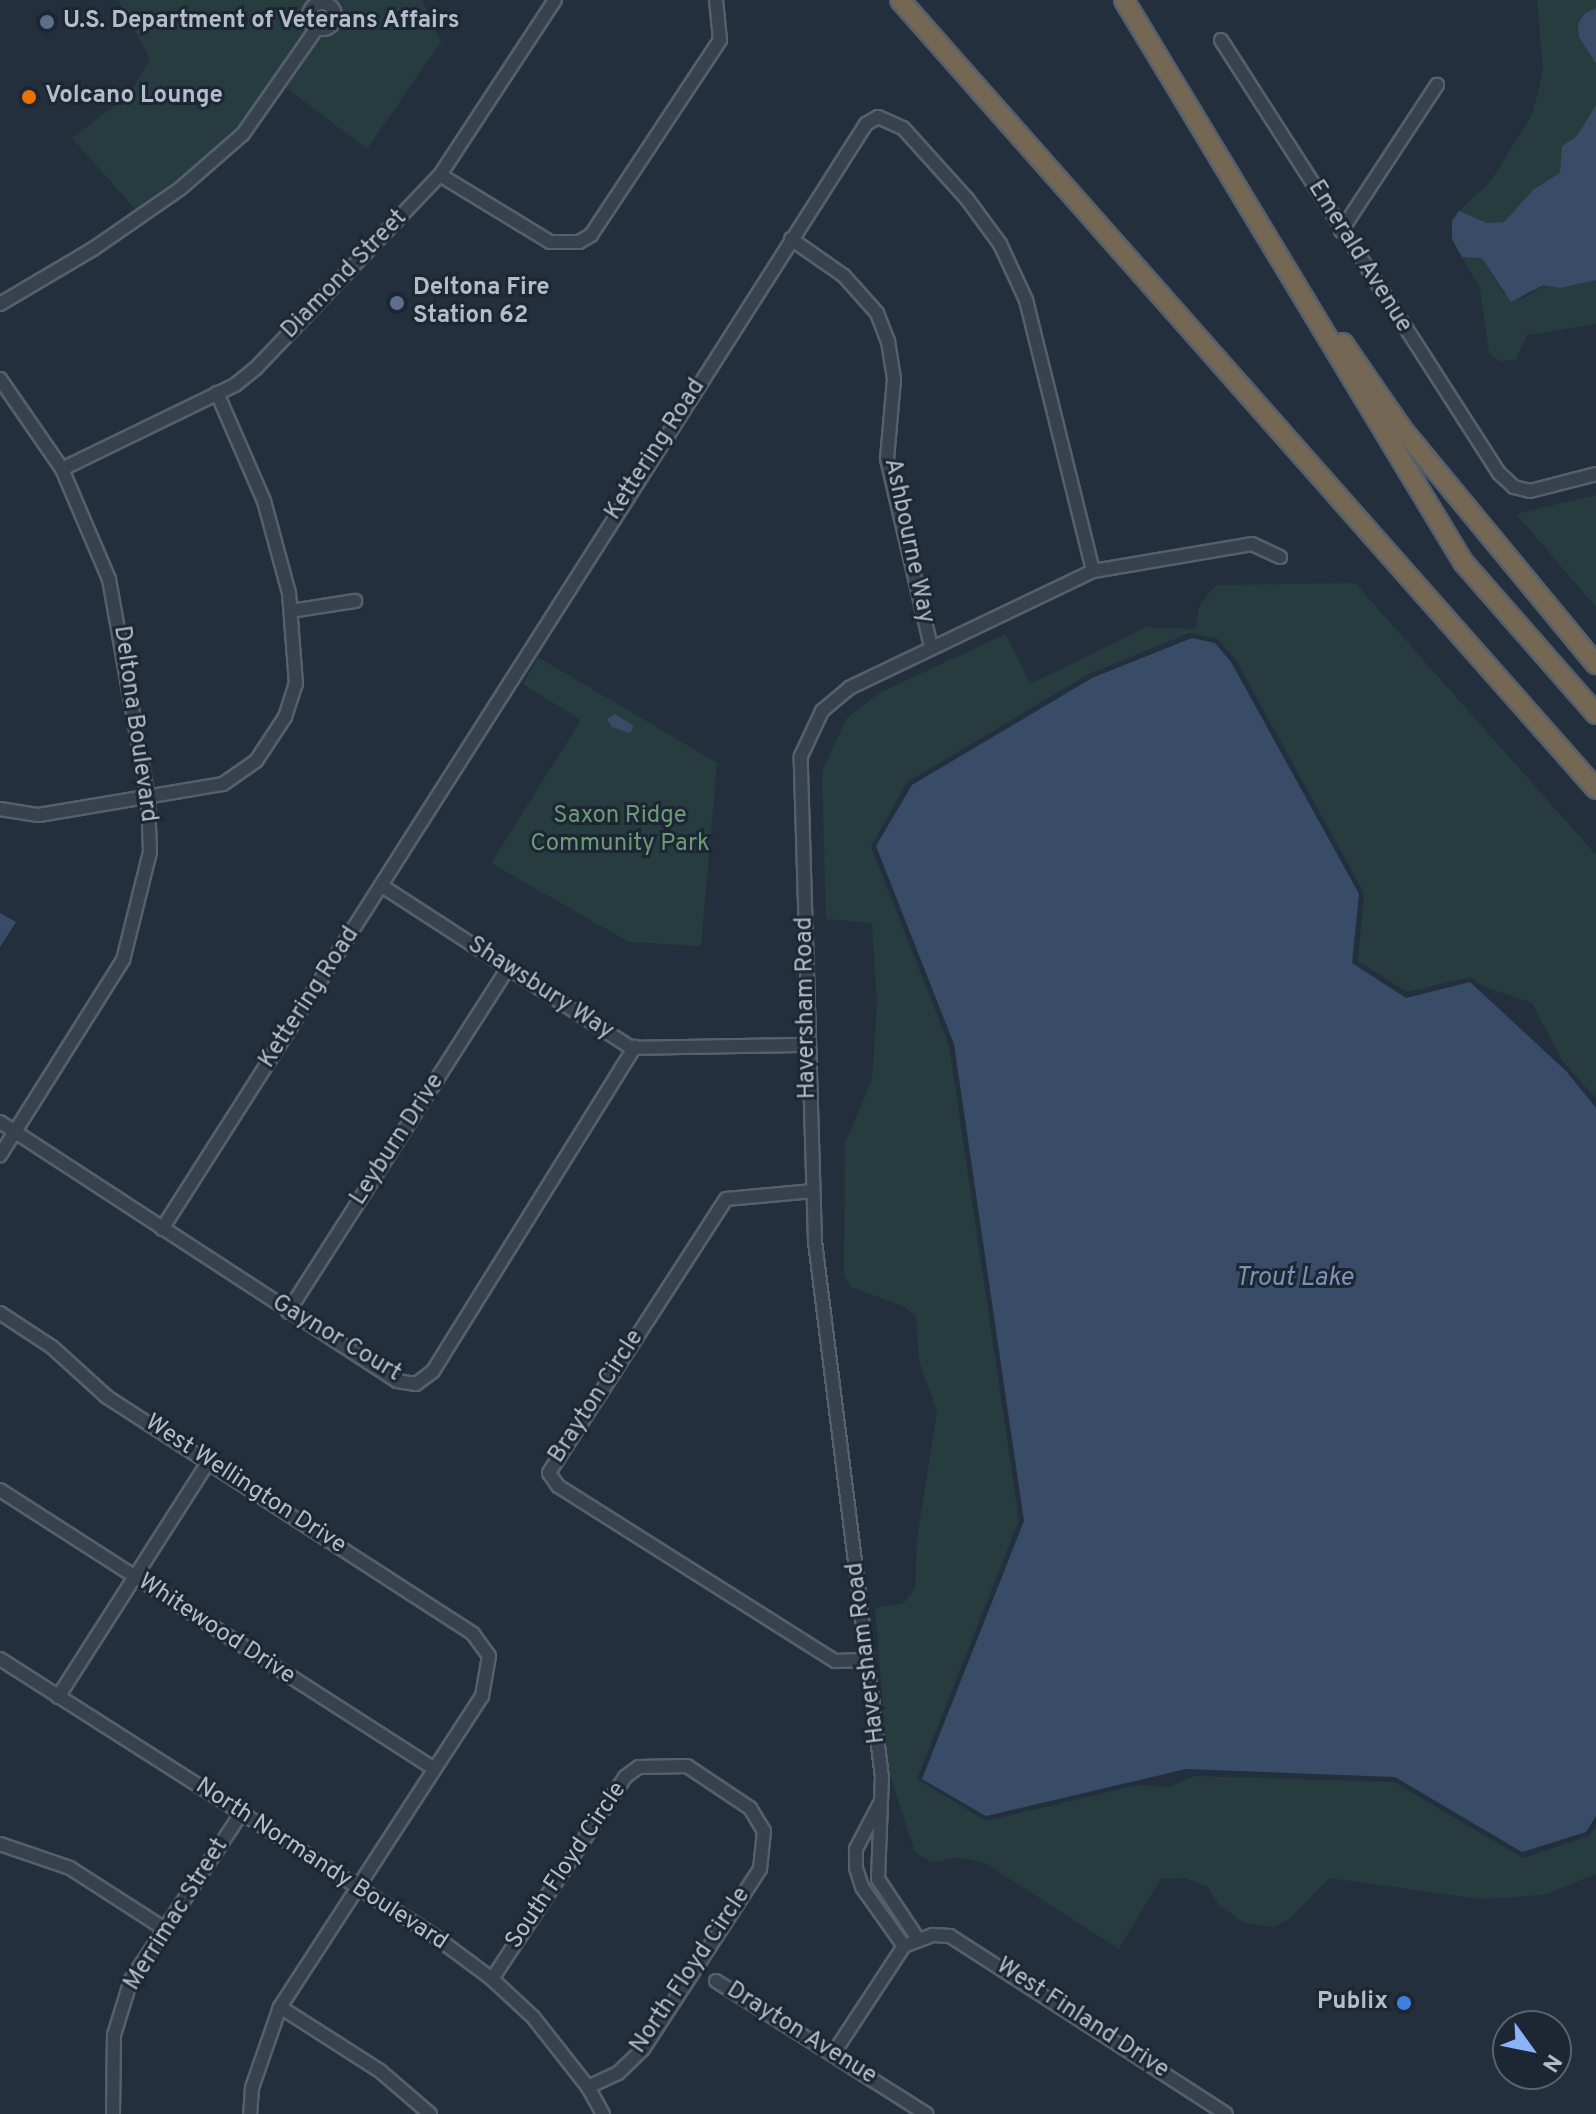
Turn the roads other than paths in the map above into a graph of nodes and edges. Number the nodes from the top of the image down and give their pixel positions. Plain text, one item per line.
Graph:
1 (555, 0) edge
2 (716, 0) edge
3 (900, 0) edge
4 (1124, 0) edge
5 (317, 28) dead end
6 (1221, 40) dead end
7 (1437, 85) dead end
8 (440, 175) junction
9 (1261, 221) junction
10 (1341, 231) junction
11 (791, 239) junction
12 (0, 304) edge
13 (0, 379) edge
14 (217, 393) junction
15 (12, 394) junction
16 (0, 403) edge
17 (62, 469) junction
18 (1596, 474) edge
19 (1280, 557) dead end
20 (1093, 571) junction
21 (355, 601) dead end
22 (291, 611) junction
23 (931, 646) junction
24 (1596, 664) edge
25 (1596, 714) edge
26 (1596, 789) edge
27 (148, 799) junction
28 (0, 809) edge
29 (382, 886) junction
30 (508, 968) junction
31 (808, 1045) junction
32 (635, 1047) junction
33 (0, 1122) edge
34 (15, 1131) junction
35 (0, 1155) edge
36 (813, 1191) junction
37 (162, 1229) junction
38 (288, 1312) junction
39 (0, 1313) edge
40 (209, 1461) junction
41 (0, 1490) edge
42 (135, 1577) junction
43 (0, 1659) edge
44 (868, 1660) junction
45 (58, 1697) junction
46 (433, 1768) junction
47 (879, 1805) junction
48 (241, 1814) junction
49 (765, 1836) joint
50 (0, 1844) edge
51 (356, 1886) junction
52 (163, 1928) junction
53 (918, 1939) junction
54 (904, 1946) junction
55 (492, 1979) junction
56 (716, 1981) dead end
57 (280, 2007) junction
58 (833, 2054) junction
59 (588, 2087) junction
60 (113, 2114) edge
61 (250, 2114) edge
62 (430, 2114) edge
63 (603, 2114) edge
64 (926, 2114) edge
65 (1226, 2114) edge

1 - 8 street, Diamond Street
2 - 8 street
3 - 26 highway
4 - 9 highway
5 - 12 street
6 - 10 street, Emerald Avenue
7 - 10 street
8 - 14 street, Diamond Street
9 - 24 highway
9 - 25 highway
10 - 18 street, Emerald Avenue
11 - 20 street, Kettering Road
11 - 23 street, Ashbourne Way
11 - 29 street, Kettering Road
13 - 15 street, Deltona Boulevard
14 - 17 street, Diamond Street
14 - 22 street
15 - 16 street
15 - 17 street, Deltona Boulevard
17 - 27 street, Deltona Boulevard
19 - 20 street, Haversham Road
20 - 23 street, Haversham Road
21 - 22 street
22 - 27 street
23 - 31 street, Haversham Road
27 - 28 street
27 - 34 street, Deltona Boulevard
29 - 30 street, Shawsbury Way
29 - 37 street, Kettering Road
30 - 32 street, Shawsbury Way
30 - 38 street, Leyburn Drive
31 - 32 street, Shawsbury Way
31 - 36 street, Haversham Road
32 - 38 street, Gaynor Court
33 - 34 street, Gaynor Court
34 - 35 street, Deltona Boulevard
34 - 37 street, Gaynor Court
36 - 44 street, Haversham Road
36 - 44 street, Brayton Circle
37 - 38 street, Gaynor Court
39 - 40 street, West Wellington Drive
40 - 42 street
40 - 46 street, West Wellington Drive
41 - 42 street, Whitewood Drive
42 - 45 street
42 - 46 street, Whitewood Drive
43 - 45 street, North Normandy Boulevard
44 - 47 street, Haversham Road
45 - 48 street, North Normandy Boulevard
46 - 51 street
47 - 53 street, Haversham Road
47 - 54 street, Haversham Road
48 - 51 street, North Normandy Boulevard
48 - 52 street, Merrimac Street
49 - 55 street, South Floyd Circle
49 - 59 street, North Floyd Circle
50 - 52 street
51 - 55 street, North Normandy Boulevard
51 - 57 street
52 - 60 street, Merrimac Street
53 - 54 street
53 - 65 street, West Finland Drive
54 - 58 street
55 - 59 street, North Normandy Boulevard
56 - 58 street, Drayton Avenue
57 - 61 street
57 - 62 street
58 - 64 street, Drayton Avenue
59 - 63 street, North Normandy Boulevard

